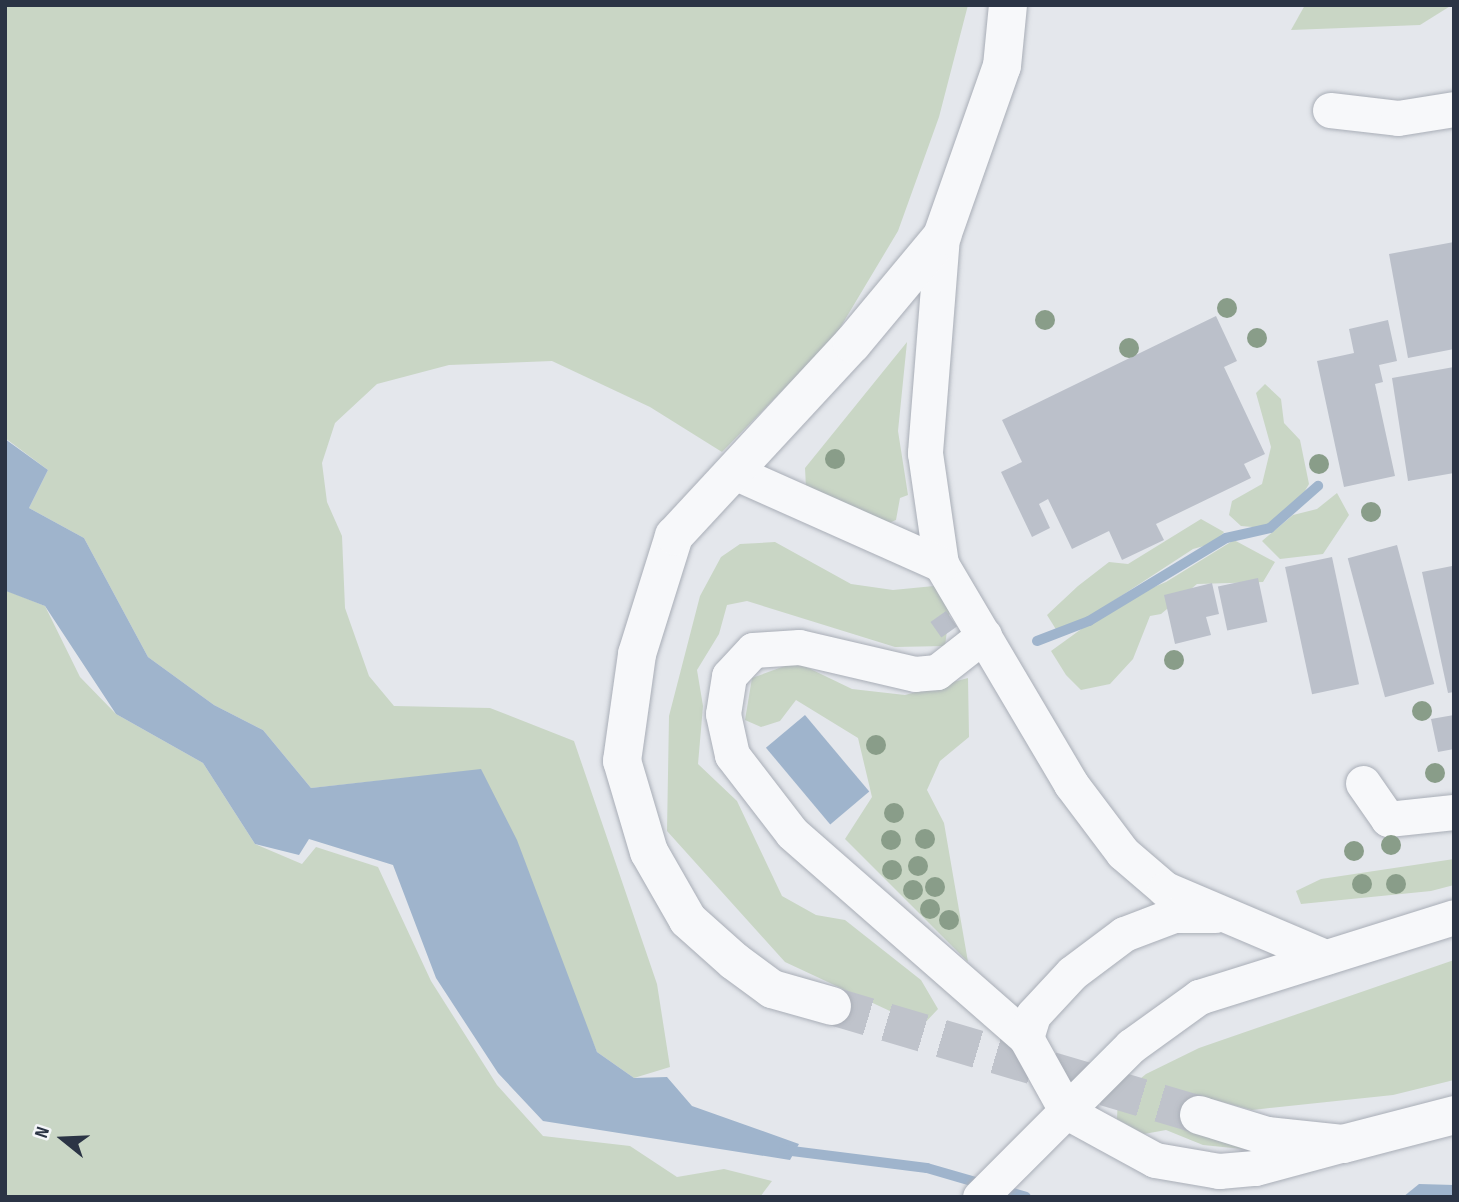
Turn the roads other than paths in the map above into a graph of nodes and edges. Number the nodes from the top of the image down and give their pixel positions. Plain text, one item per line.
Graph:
1 (1008, 5) edge
2 (1454, 109) edge
3 (1330, 110) dead end
4 (943, 236) junction
5 (734, 472) junction
6 (941, 564) junction
7 (984, 635) junction
8 (1363, 783) dead end
9 (1454, 812) edge
10 (1454, 917) edge
11 (1233, 918) junction
12 (1325, 957) junction
13 (832, 1006) tunnel mouth
14 (1026, 1038) junction
15 (1067, 1112) junction
16 (1199, 1115) tunnel mouth
17 (1454, 1115) edge
18 (1343, 1144) junction
19 (980, 1197) edge

1 - 4 street
2 - 3 street
4 - 5 street
4 - 6 street
5 - 6 street
5 - 13 street
6 - 7 street
7 - 11 street
7 - 14 street
8 - 9 street
10 - 12 street
11 - 12 street
11 - 14 street
12 - 15 street
14 - 15 street
15 - 18 street
15 - 19 street
16 - 18 street
17 - 18 street

